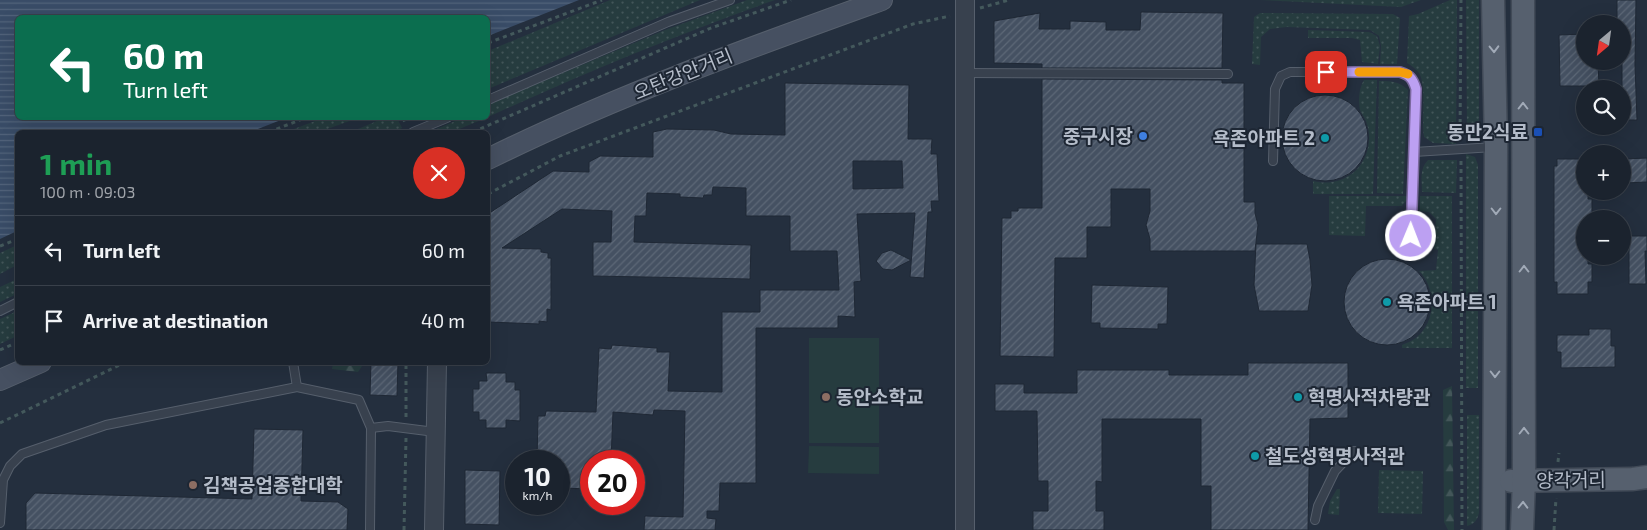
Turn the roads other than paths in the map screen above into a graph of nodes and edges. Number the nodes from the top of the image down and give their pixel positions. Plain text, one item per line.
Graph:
1 (730, 0) edge
2 (882, 0) edge
3 (1493, 0) edge
4 (1523, 0) edge
5 (965, 6) edge
6 (965, 73) junction
7 (1228, 74) dead end
8 (490, 99) edge
9 (442, 120) edge
10 (418, 130) edge
11 (1496, 147) junction
12 (1414, 152) junction
13 (490, 158) edge
14 (1273, 161) dead end
15 (1411, 236) dead end
16 (15, 304) edge
17 (0, 311) edge
18 (34, 365) edge
19 (293, 365) edge
20 (437, 365) edge
21 (0, 380) edge
22 (297, 387) junction
23 (371, 428) junction
24 (436, 432) junction
25 (1354, 451) dead end
26 (1647, 477) edge
27 (1524, 480) junction
28 (1494, 482) junction
29 (1315, 520) dead end
30 (0, 522) edge
31 (370, 530) edge
32 (434, 530) edge
33 (965, 530) edge
34 (1494, 530) edge
35 (1522, 530) edge

1 - 8 lane
2 - 13 main road, 오탄강안거리
3 -> 11 main road
27 -> 4 main road
5 - 6 street
6 - 7 lane
6 - 33 street
9 - 10 lane
11 - 12 lane
11 -> 28 main road
12 - 14 lane
12 - 15 lane
16 - 17 lane
18 - 21 main road
19 - 22 lane
20 - 24 street
22 - 23 lane
22 - 30 lane
23 - 24 lane
23 - 31 lane
24 - 32 street
25 - 29 lane
26 - 27 main road, 양각거리
27 - 28 main road, 양각거리
35 -> 27 main road
28 - 34 main road

